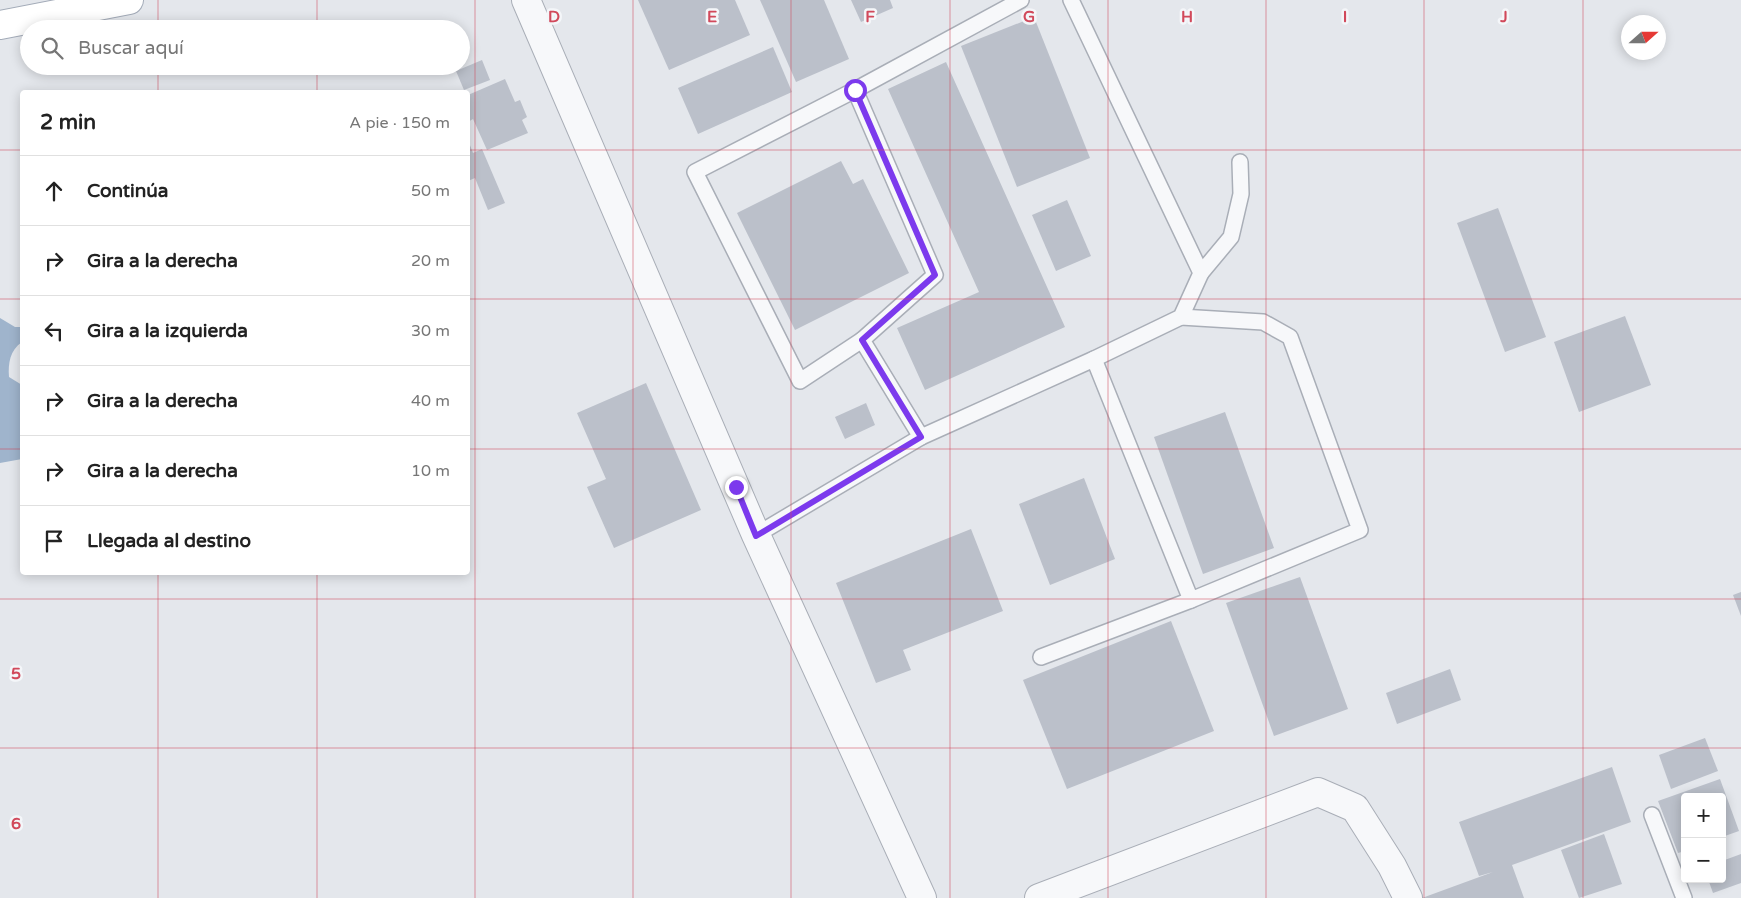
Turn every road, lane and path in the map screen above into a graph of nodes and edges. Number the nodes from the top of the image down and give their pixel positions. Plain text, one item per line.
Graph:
1 (128, 0) edge
2 (526, 0) edge
3 (1021, 0) edge
4 (1071, 0) edge
5 (26, 20) edge
6 (20, 21) edge
7 (0, 25) edge
8 (855, 90) junction
9 (1240, 162) dead end
10 (1201, 274) junction
11 (1182, 317) junction
12 (862, 340) junction
13 (1094, 359) junction
14 (921, 437) junction
15 (756, 536) junction
16 (1190, 600) junction
17 (1041, 657) dead end
18 (1652, 815) dead end
19 (922, 898) edge
20 (1039, 898) edge
21 (1408, 898) edge
22 (1684, 898) edge

1 - 5 main road
2 - 15 street
3 - 8 lane
4 - 10 lane
6 - 7 main road
8 - 12 lane
8 - 12 lane
9 - 10 lane
10 - 11 lane
11 - 13 lane
11 - 16 lane
12 - 14 lane
13 - 14 lane
13 - 16 lane
14 - 15 lane
15 - 19 street
16 - 17 lane
18 - 22 lane
20 - 21 street

